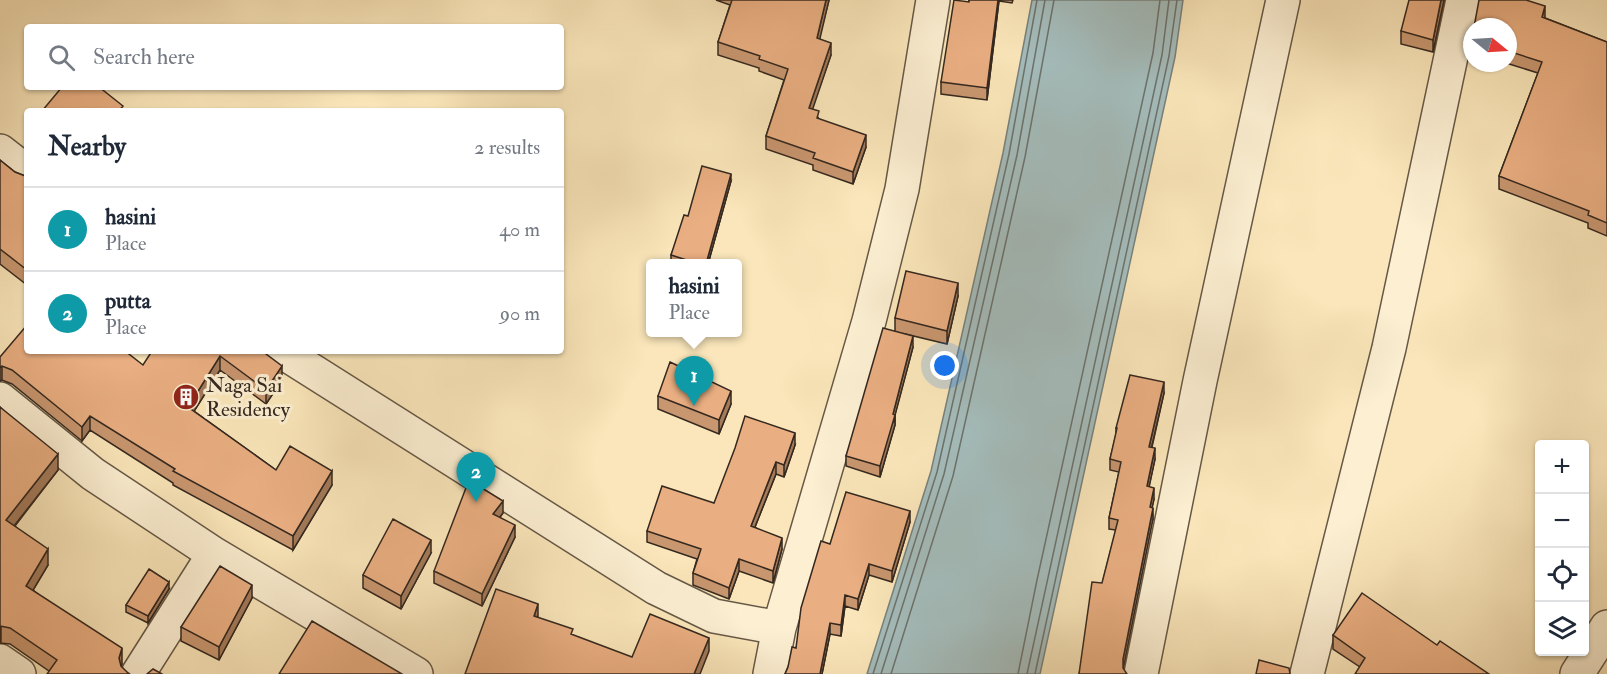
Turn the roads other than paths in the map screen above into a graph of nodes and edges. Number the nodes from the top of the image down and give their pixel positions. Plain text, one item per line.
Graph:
1 (933, 0) edge
2 (1283, 0) edge
3 (1463, 0) edge
4 (0, 151) edge
5 (24, 170) edge
6 (286, 354) edge
7 (0, 399) edge
8 (214, 554) junction
9 (1607, 627) edge
10 (779, 628) junction
11 (0, 661) edge
12 (19, 674) edge
13 (138, 674) edge
14 (416, 674) edge
15 (770, 674) edge
16 (1141, 674) edge
17 (1307, 674) edge
18 (1577, 674) edge

1 - 10 street
2 - 16 street
3 - 17 street
4 - 5 street
6 - 10 street
7 - 8 street
8 - 13 street
8 - 14 street
9 - 18 street
10 - 15 street
11 - 12 street

